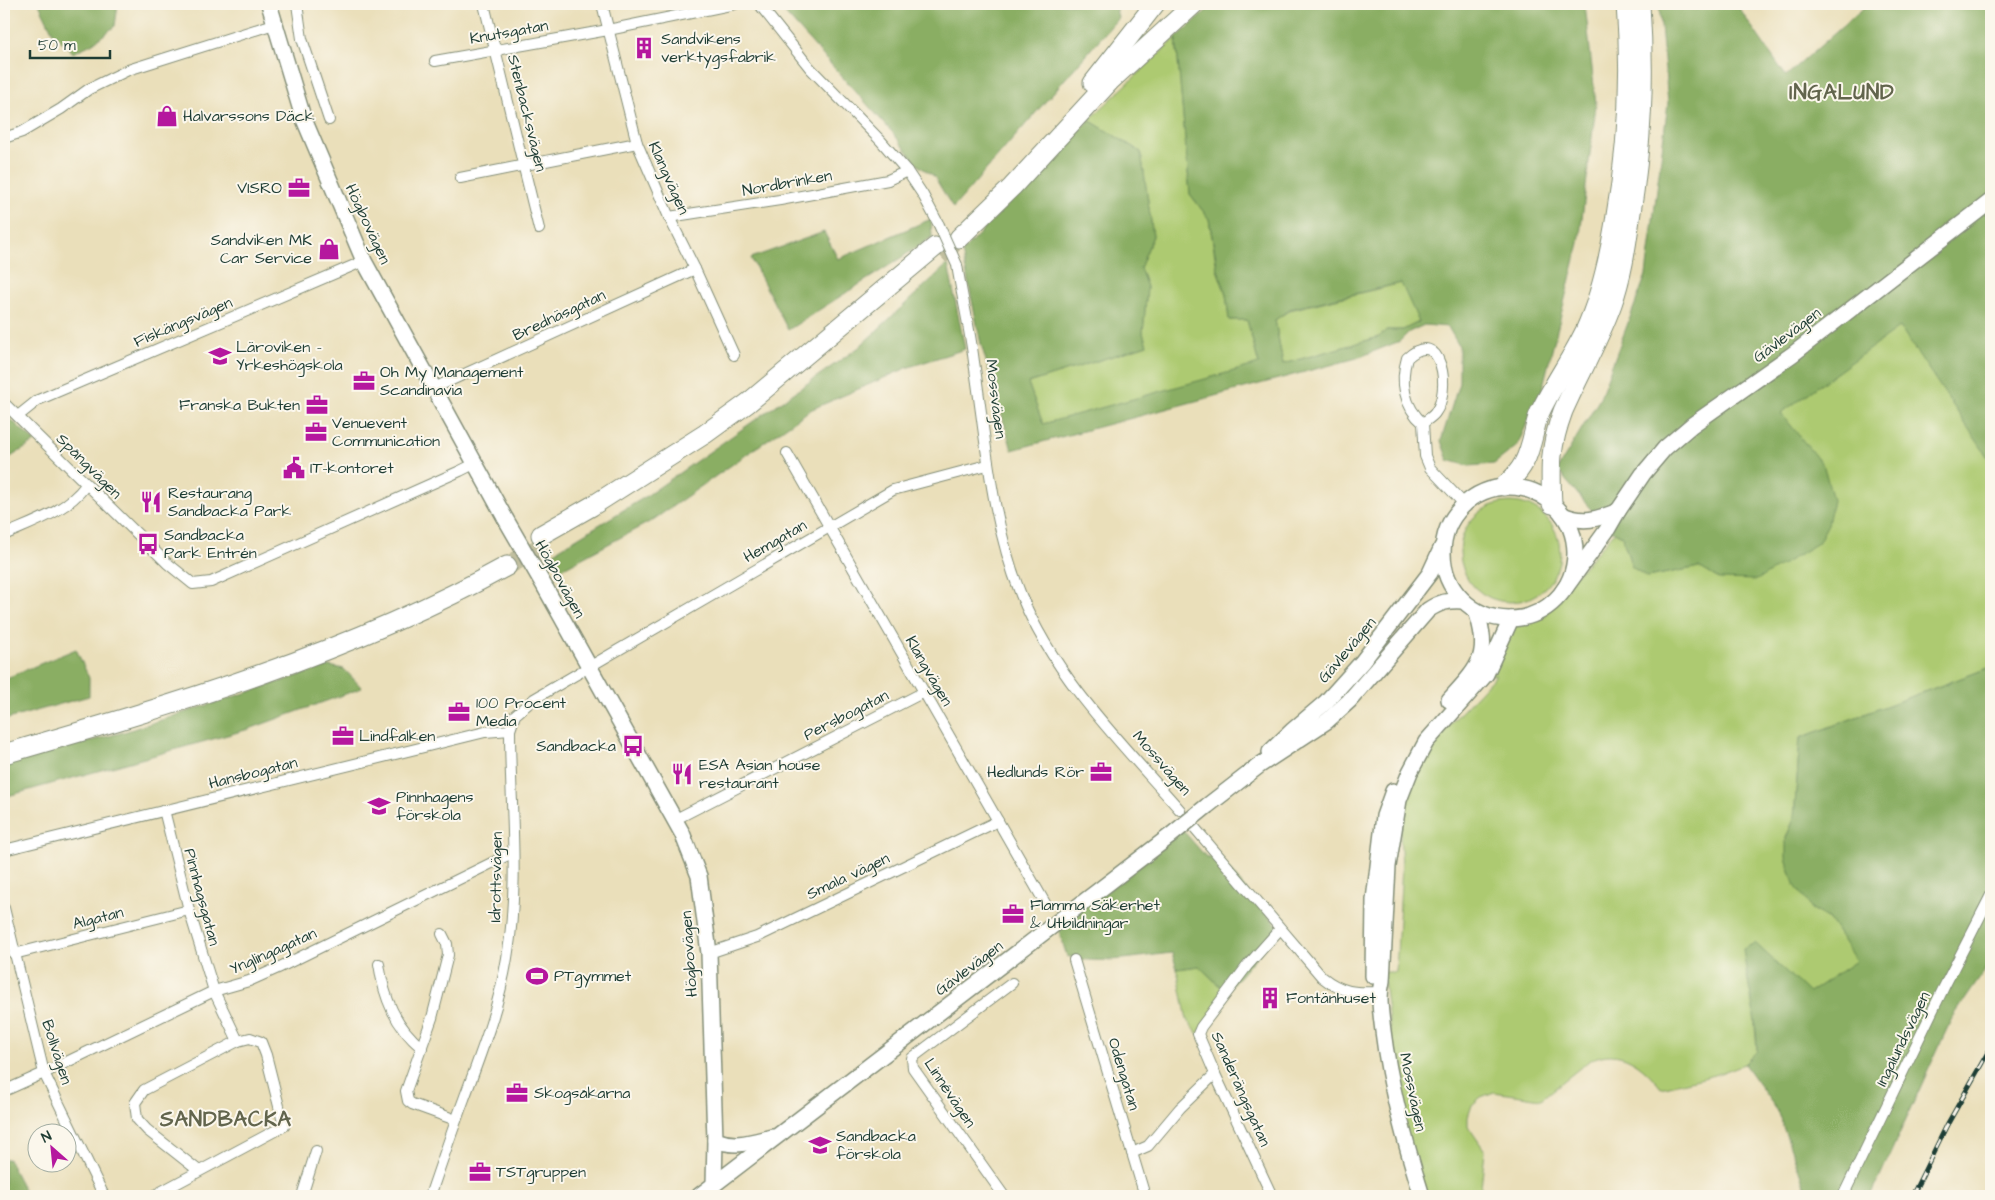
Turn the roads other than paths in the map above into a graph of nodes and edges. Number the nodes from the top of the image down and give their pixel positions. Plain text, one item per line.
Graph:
1 (269, 4) edge
2 (297, 4) edge
3 (484, 4) edge
4 (602, 4) edge
5 (735, 4) edge
6 (759, 4) edge
7 (1155, 4) edge
8 (1169, 4) edge
9 (1194, 4) edge
10 (1626, 4) edge
11 (1640, 4) edge
12 (274, 24) junction
13 (608, 30) junction
14 (496, 50) junction
15 (435, 61) dead end
16 (1110, 81) junction
17 (329, 120) dead end
18 (4, 138) edge
19 (637, 143) junction
20 (525, 166) junction
21 (907, 171) junction
22 (460, 178) dead end
23 (1991, 201) edge
24 (669, 216) junction
25 (539, 229) dead end
26 (951, 231) junction
27 (944, 256) junction
28 (364, 262) junction
29 (695, 269) junction
30 (734, 355) dead end
31 (434, 388) junction
32 (4, 403) edge
33 (18, 416) junction
34 (1423, 423) junction
35 (787, 453) dead end
36 (476, 463) junction
37 (987, 465) junction
38 (86, 485) junction
39 (1504, 486) junction
40 (1465, 505) junction
41 (1557, 509) junction
42 (1618, 511) junction
43 (828, 527) junction
44 (4, 535) edge
45 (543, 539) tunnel mouth
46 (1443, 544) junction
47 (1563, 590) junction
48 (1463, 601) junction
49 (1476, 611) junction
50 (1511, 619) junction
51 (590, 667) junction
52 (924, 692) junction
53 (1450, 706) junction
54 (510, 730) junction
55 (4, 743) edge
56 (4, 754) edge
57 (1260, 765) junction
58 (164, 810) junction
59 (1180, 810) dead end
60 (674, 820) junction
61 (998, 821) junction
62 (1194, 828) dead end
63 (4, 850) edge
64 (512, 852) junction
65 (1991, 895) edge
66 (1045, 903) dead end
67 (4, 908) edge
68 (189, 910) junction
69 (1280, 929) junction
70 (442, 934) dead end
71 (708, 953) junction
72 (14, 954) junction
73 (1074, 960) dead end
74 (379, 964) dead end
75 (1012, 983) dead end
76 (214, 991) junction
77 (1379, 992) junction
78 (238, 1041) junction
79 (422, 1048) junction
80 (44, 1074) junction
81 (1215, 1074) junction
82 (4, 1091) edge
83 (456, 1120) junction
84 (779, 1135) junction
85 (715, 1140) junction
86 (316, 1151) dead end
87 (1132, 1154) junction
88 (199, 1171) junction
89 (714, 1190) edge
90 (104, 1196) edge
91 (153, 1196) edge
92 (302, 1196) edge
93 (430, 1196) edge
94 (699, 1196) edge
95 (1004, 1196) edge
96 (1145, 1196) edge
97 (1272, 1196) edge
98 (1422, 1196) edge
99 (1843, 1196) edge

1 - 12 main road, Högbovägen
2 - 17 street
3 - 14 street, Stenbacksvägen
4 - 13 street, Klangvägen
5 - 13 street, Knutsgatan
6 - 21 street, Mossvägen
7 - 26 highway
8 - 16 highway
9 - 16 highway
10 - 39 highway
11 - 41 highway
12 - 18 street
12 - 28 main road, Högbovägen
13 - 14 street, Knutsgatan
13 - 19 street, Klangvägen
14 - 15 street, Knutsgatan
14 - 20 street, Stenbacksvägen
16 - 26 highway
19 - 20 street
19 - 24 street, Klangvägen
20 - 22 street
20 - 25 street, Stenbacksvägen
21 - 24 street, Nordbrinken
21 - 26 street, Mossvägen
23 - 42 main road, Gävlevägen
24 - 29 street, Klangvägen
26 - 27 street, Mossvägen, bridge
27 - 37 street, Mossvägen
27 - 45 highway
28 - 31 main road, Högbovägen
28 - 33 street, Fiskängsvägen
29 - 30 street, Klangvägen
29 - 31 street, Brednäsgatan
31 - 36 main road, Högbovägen
32 - 33 street, Spångvägen
33 - 38 street, Spångvägen
34 - 34 street
34 - 40 street
35 - 43 street, Klangvägen
36 - 38 street, Spångvägen
36 - 51 main road, Högbovägen, bridge
37 - 43 street, Hemgatan
37 - 59 street, Mossvägen
38 - 44 street
39 - 40 main road
39 - 41 main road
40 - 46 main road
41 - 42 main road
41 - 47 main road
42 - 47 main road, Gävlevägen
43 - 51 street, Hemgatan
43 - 52 street, Klangvägen
46 - 48 main road
46 - 57 main road, Gävlevägen
47 - 50 main road
48 - 49 main road
48 - 57 main road, Gävlevägen
49 - 50 main road
49 - 53 main road, Mossvägen
50 - 53 main road, Mossvägen
51 - 54 street, Idrottsvägen
51 - 60 main road, Högbovägen
52 - 60 street, Persbogatan
52 - 61 street, Klangvägen
53 - 77 main road, Mossvägen
54 - 58 street, Hansbogatan
54 - 64 street, Idrottsvägen
55 - 56 highway
57 - 84 main road, Gävlevägen, bridge
58 - 63 street, Hansbogatan
58 - 68 street, Pinnhagsgatan
60 - 71 main road, Högbovägen
61 - 66 street, Klangvägen
61 - 71 street, Smala vägen
62 - 69 street
64 - 76 street, Ynglingagatan
64 - 83 street, Idrottsvägen
65 - 99 street, Ingalundsvägen
67 - 72 street, Bollvägen
68 - 72 street, Algatan
68 - 76 street, Pinnhagsgatan
69 - 77 street
69 - 81 street, Sanderängsgatan
70 - 79 street
71 - 85 main road, Högbovägen
72 - 80 street, Bollvägen
73 - 87 street, Odengatan
74 - 79 street
75 - 95 street, Linnévägen
76 - 78 street, Pinnhagsgatan
76 - 80 street, Ynglingagatan
77 - 98 main road, Mossvägen
78 - 88 street
78 - 88 street
79 - 83 street
80 - 82 street, Ynglingagatan
80 - 90 street, Bollvägen
81 - 87 street
81 - 97 street, Sanderängsgatan
83 - 93 street, Idrottsvägen
84 - 85 main road
84 - 89 main road, Gävlevägen
85 - 89 main road, Högbovägen
86 - 92 street
87 - 96 street, Odengatan
88 - 91 street
89 - 94 main road, Gävlevägen

